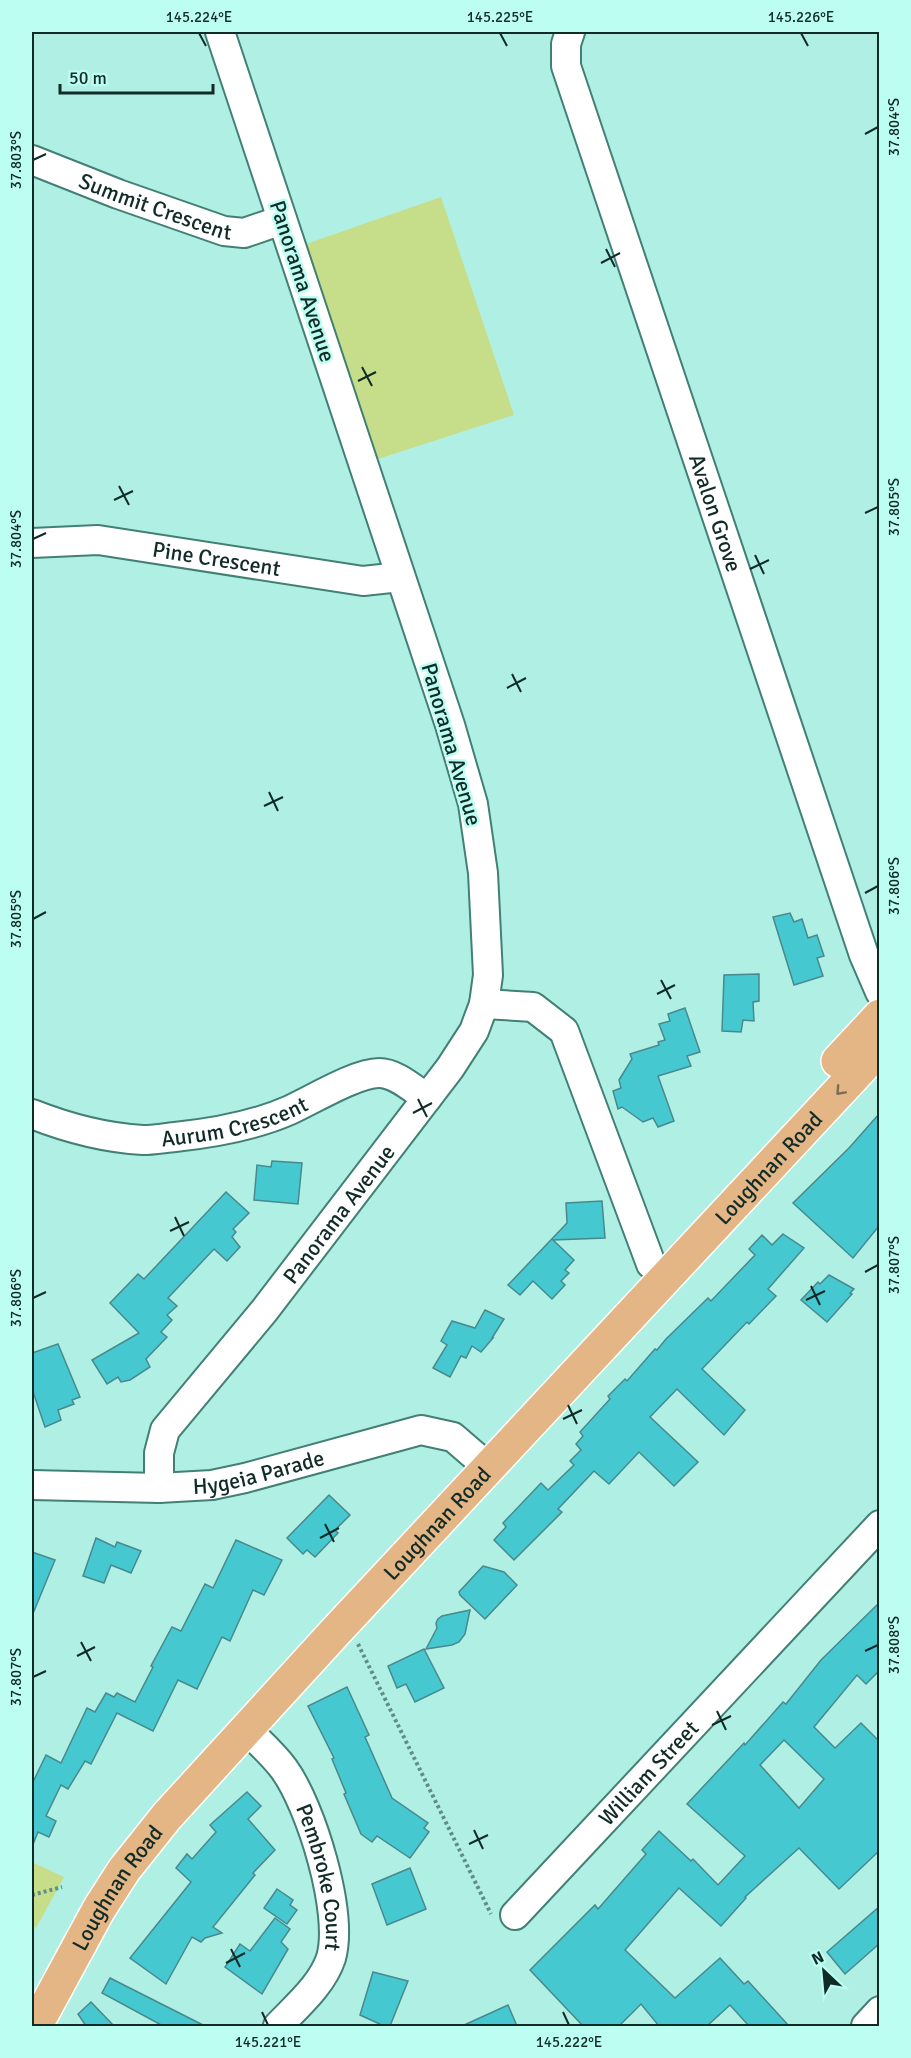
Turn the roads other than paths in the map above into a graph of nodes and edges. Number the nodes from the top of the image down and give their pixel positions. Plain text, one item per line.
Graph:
1 (220, 32) edge
2 (570, 32) edge
3 (32, 160) edge
4 (282, 220) junction
5 (32, 543) edge
6 (400, 577) junction
7 (879, 992) edge
8 (484, 1004) junction
9 (879, 1016) edge
10 (879, 1048) edge
11 (427, 1098) junction
12 (32, 1114) edge
13 (651, 1264) junction
14 (475, 1456) junction
15 (32, 1485) edge
16 (159, 1488) junction
17 (879, 1525) edge
18 (246, 1729) junction
19 (504, 1917) road end
20 (32, 1993) edge
21 (879, 2011) edge
22 (33, 2026) edge
23 (278, 2026) edge
24 (866, 2026) edge

1 - 4 street, Panorama Avenue
2 - 7 street, Avalon Grove
3 - 4 street, Summit Crescent
4 - 6 street, Panorama Avenue
5 - 6 street, Pine Crescent
6 - 8 street, Panorama Avenue
8 - 11 street, Panorama Avenue
8 - 13 street
9 - 13 main road, Loughnan Road
10 -> 18 main road, Loughnan Road
11 - 12 street, Aurum Crescent
11 - 16 street, Panorama Avenue
13 - 14 main road, Loughnan Road
14 - 16 street, Hygeia Parade
14 - 20 main road, Loughnan Road
15 - 16 street, Hygeia Parade
17 - 19 street, William Street
18 - 22 main road, Loughnan Road
18 - 23 street, Pembroke Court
21 - 24 street

